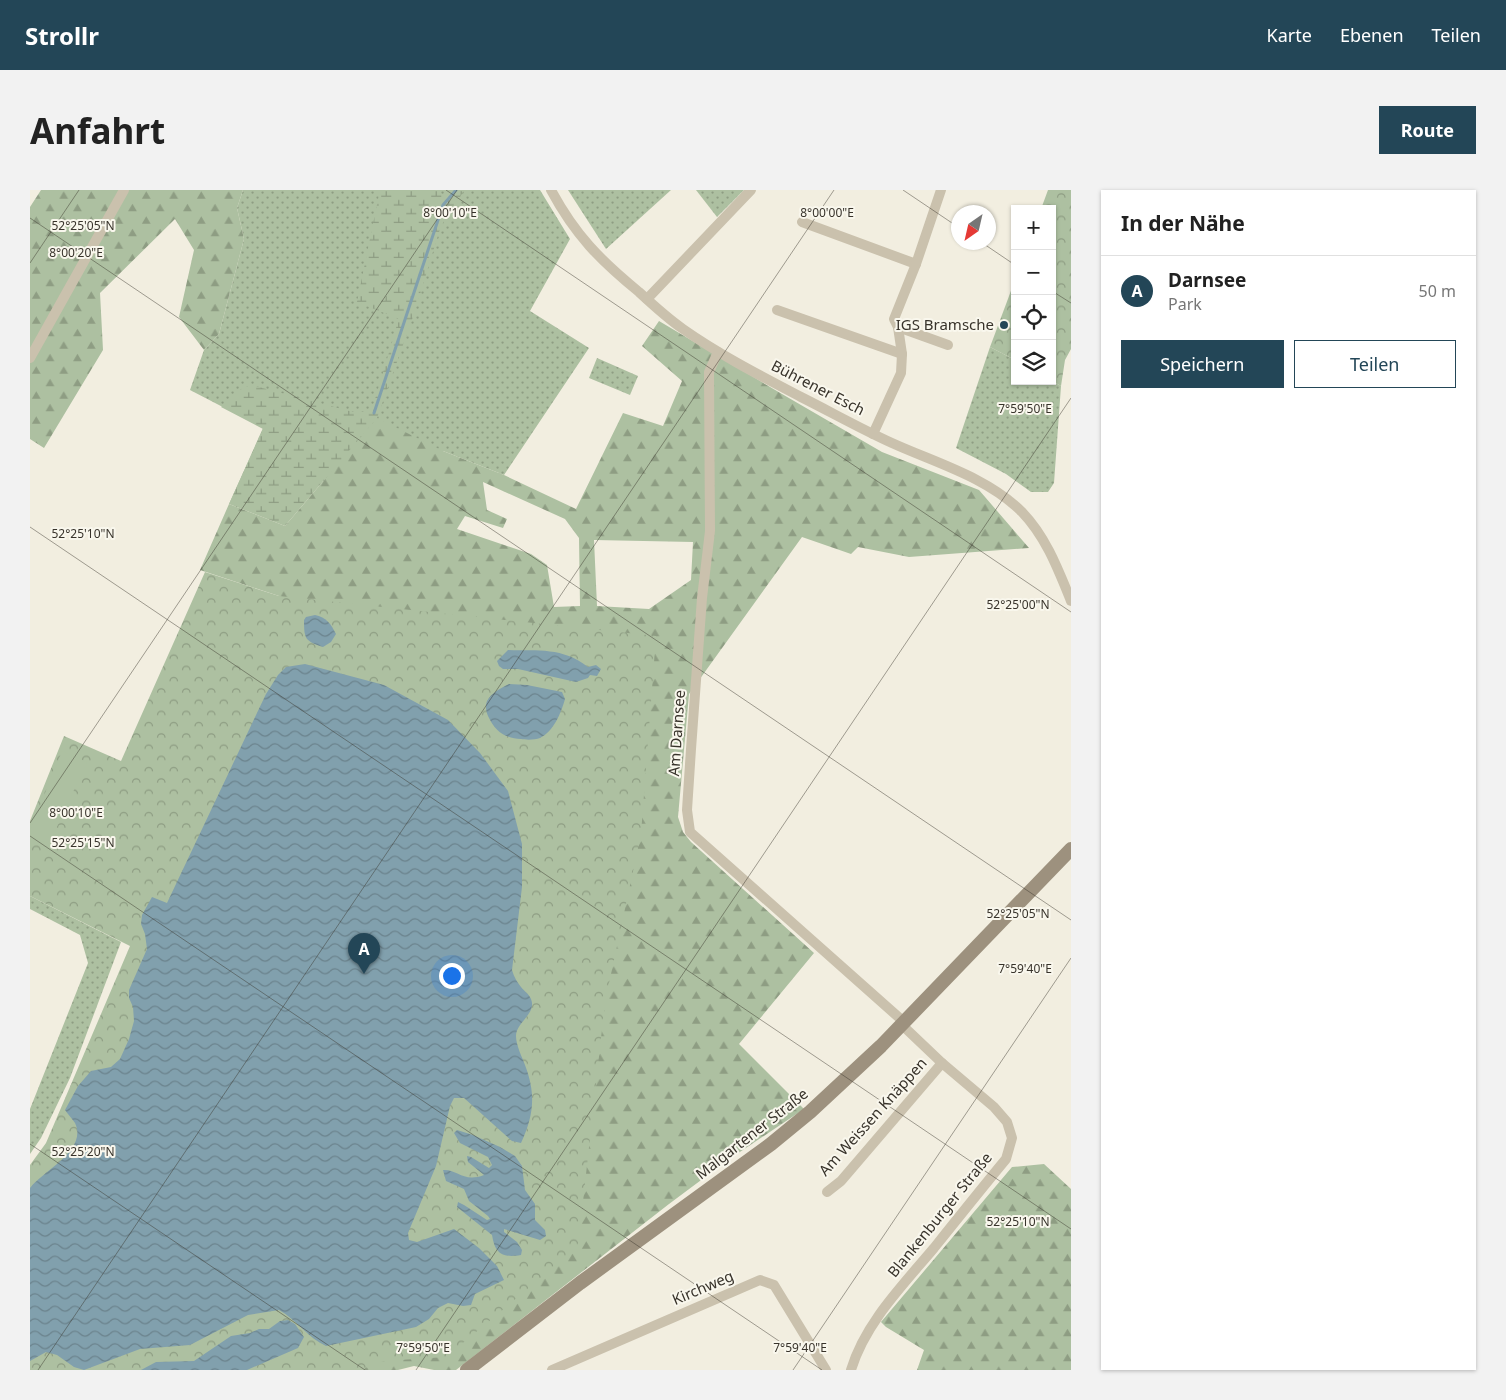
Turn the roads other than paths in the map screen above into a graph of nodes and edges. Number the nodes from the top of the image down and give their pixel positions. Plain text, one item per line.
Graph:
1 (124, 190) edge
2 (551, 190) edge
3 (751, 190) edge
4 (941, 190) edge
5 (802, 222) dead end
6 (916, 264) junction
7 (647, 299) junction
8 (777, 310) dead end
9 (898, 327) junction
10 (948, 345) dead end
11 (718, 352) junction
12 (902, 354) junction
13 (30, 358) edge
14 (873, 434) junction
15 (1071, 601) edge
16 (1071, 849) edge
17 (902, 1023) junction
18 (942, 1063) junction
19 (827, 1192) dead end
20 (467, 1370) edge
21 (552, 1370) edge
22 (826, 1370) edge
23 (851, 1370) edge

1 - 13 street
2 - 7 street, Bührener Esch
3 - 7 street
4 - 6 street
5 - 6 street
6 - 9 street
7 - 11 street, Bührener Esch
8 - 12 street
9 - 10 street
9 - 12 street
11 - 14 street, Bührener Esch
11 - 17 street, Am Darnsee
12 - 14 street
14 - 15 street, Bührener Esch
16 - 17 street, Malgartener Straße
17 - 18 street, Blankenburger Straße
17 - 20 street, Malgartener Straße
18 - 19 street, Am Weissen Knäppen
18 - 23 street, Blankenburger Straße
21 - 22 street, Kirchweg

